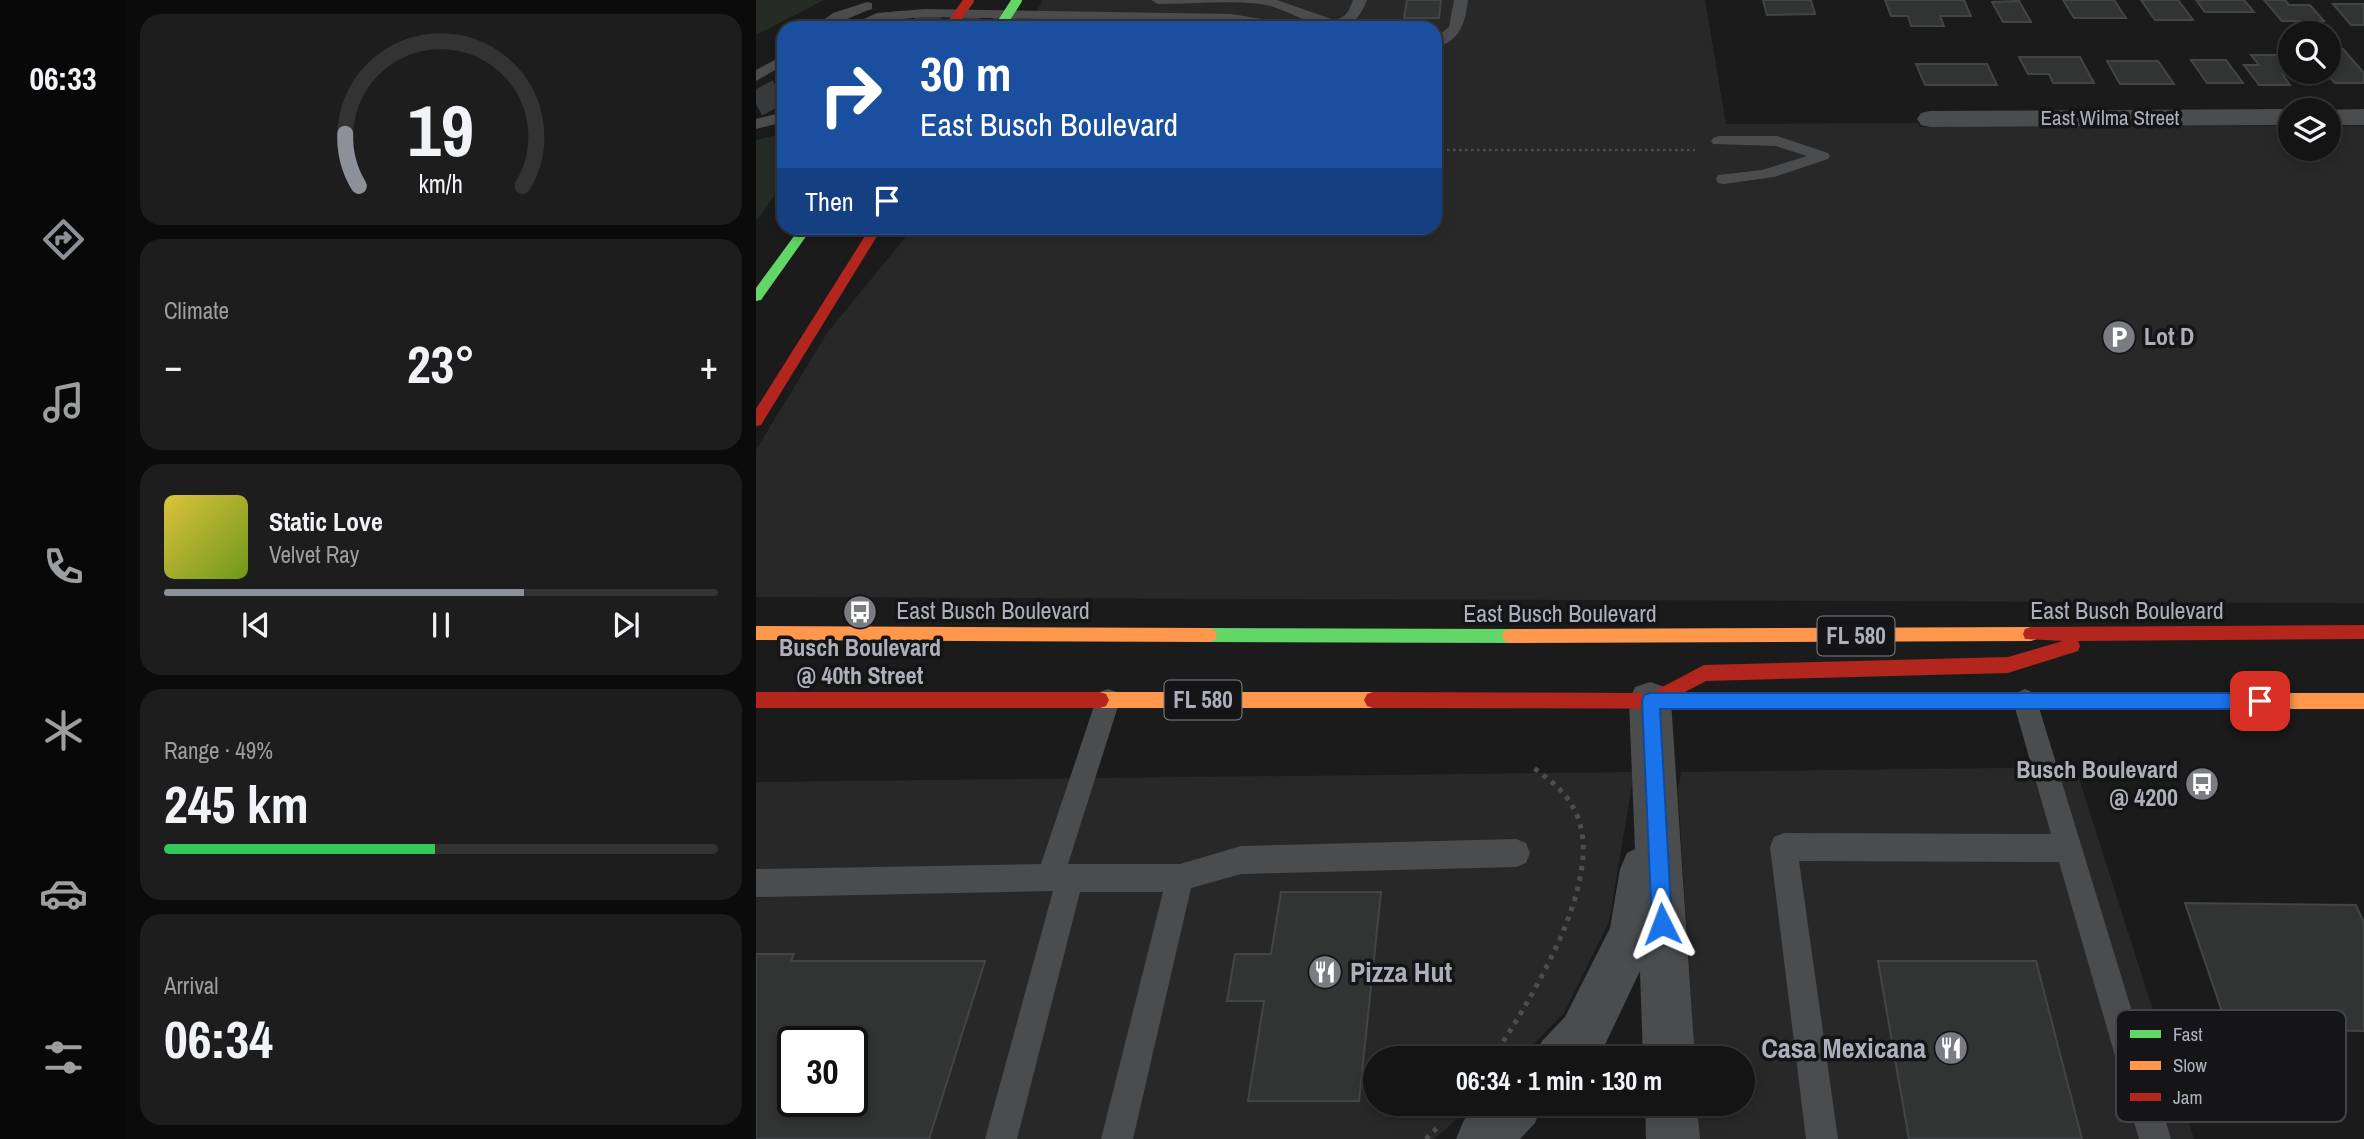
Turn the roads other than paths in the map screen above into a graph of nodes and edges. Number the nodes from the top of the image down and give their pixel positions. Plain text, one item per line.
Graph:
1 (894, 0) edge
2 (968, 0) edge
3 (1017, 0) edge
4 (1158, 0) edge
5 (1268, 0) edge
6 (1360, 0) edge
7 (1461, 0) edge
8 (832, 21) edge
9 (867, 21) edge
10 (954, 21) edge
11 (1004, 21) edge
12 (1250, 21) edge
13 (1316, 21) edge
14 (1348, 21) edge
15 (1442, 41) edge
16 (777, 67) edge
17 (759, 87) edge
18 (2278, 117) edge
19 (2341, 117) edge
20 (2364, 117) edge
21 (777, 119) edge
22 (1930, 119) dead end
23 (756, 124) edge
24 (1713, 146) road end
25 (1724, 179) dead end
26 (801, 235) edge
27 (872, 235) edge
28 (756, 297) edge
29 (756, 421) edge
30 (2364, 632) edge
31 (756, 633) edge
32 (2110, 634) junction
33 (756, 700) edge
34 (1108, 700) junction
35 (1650, 701) junction
36 (2025, 701) junction
37 (2364, 701) edge
38 (1655, 789) junction
39 (2068, 848) junction
40 (1516, 853) dead end
41 (1060, 878) junction
42 (1180, 878) junction
43 (756, 883) edge
44 (2116, 1010) edge
45 (1572, 1046) edge
46 (1668, 1046) edge
47 (1505, 1116) edge
48 (1672, 1116) edge
49 (2150, 1122) edge
50 (1001, 1139) edge
51 (1117, 1139) edge
52 (1483, 1139) edge
53 (1673, 1139) edge
54 (1822, 1139) edge
55 (2155, 1139) edge

1 - 8 lane
2 - 10 main road, bridge
3 - 11 main road, bridge
4 - 5 lane
5 - 13 lane
6 - 14 lane
7 - 15 lane
9 - 12 lane
16 - 17 lane
18 - 22 street, East Wilma Street
19 - 20 street
21 - 23 lane
24 - 25 lane
26 - 28 main road
27 - 29 main road
30 - 32 main road, East Busch Boulevard / FL 580
31 - 32 main road, East Busch Boulevard / FL 580
32 - 35 main road
33 - 34 main road, FL 580
34 - 35 main road, FL 580
34 - 41 lane
35 - 36 main road, FL 580
35 - 38 street
36 - 37 main road, FL 580
36 - 39 lane
38 - 45 street
38 - 46 street
39 - 44 lane
39 - 54 lane
40 - 42 lane
41 - 42 lane
41 - 43 lane
41 - 50 lane
42 - 51 lane
47 - 52 street
48 - 53 street
49 - 55 lane

